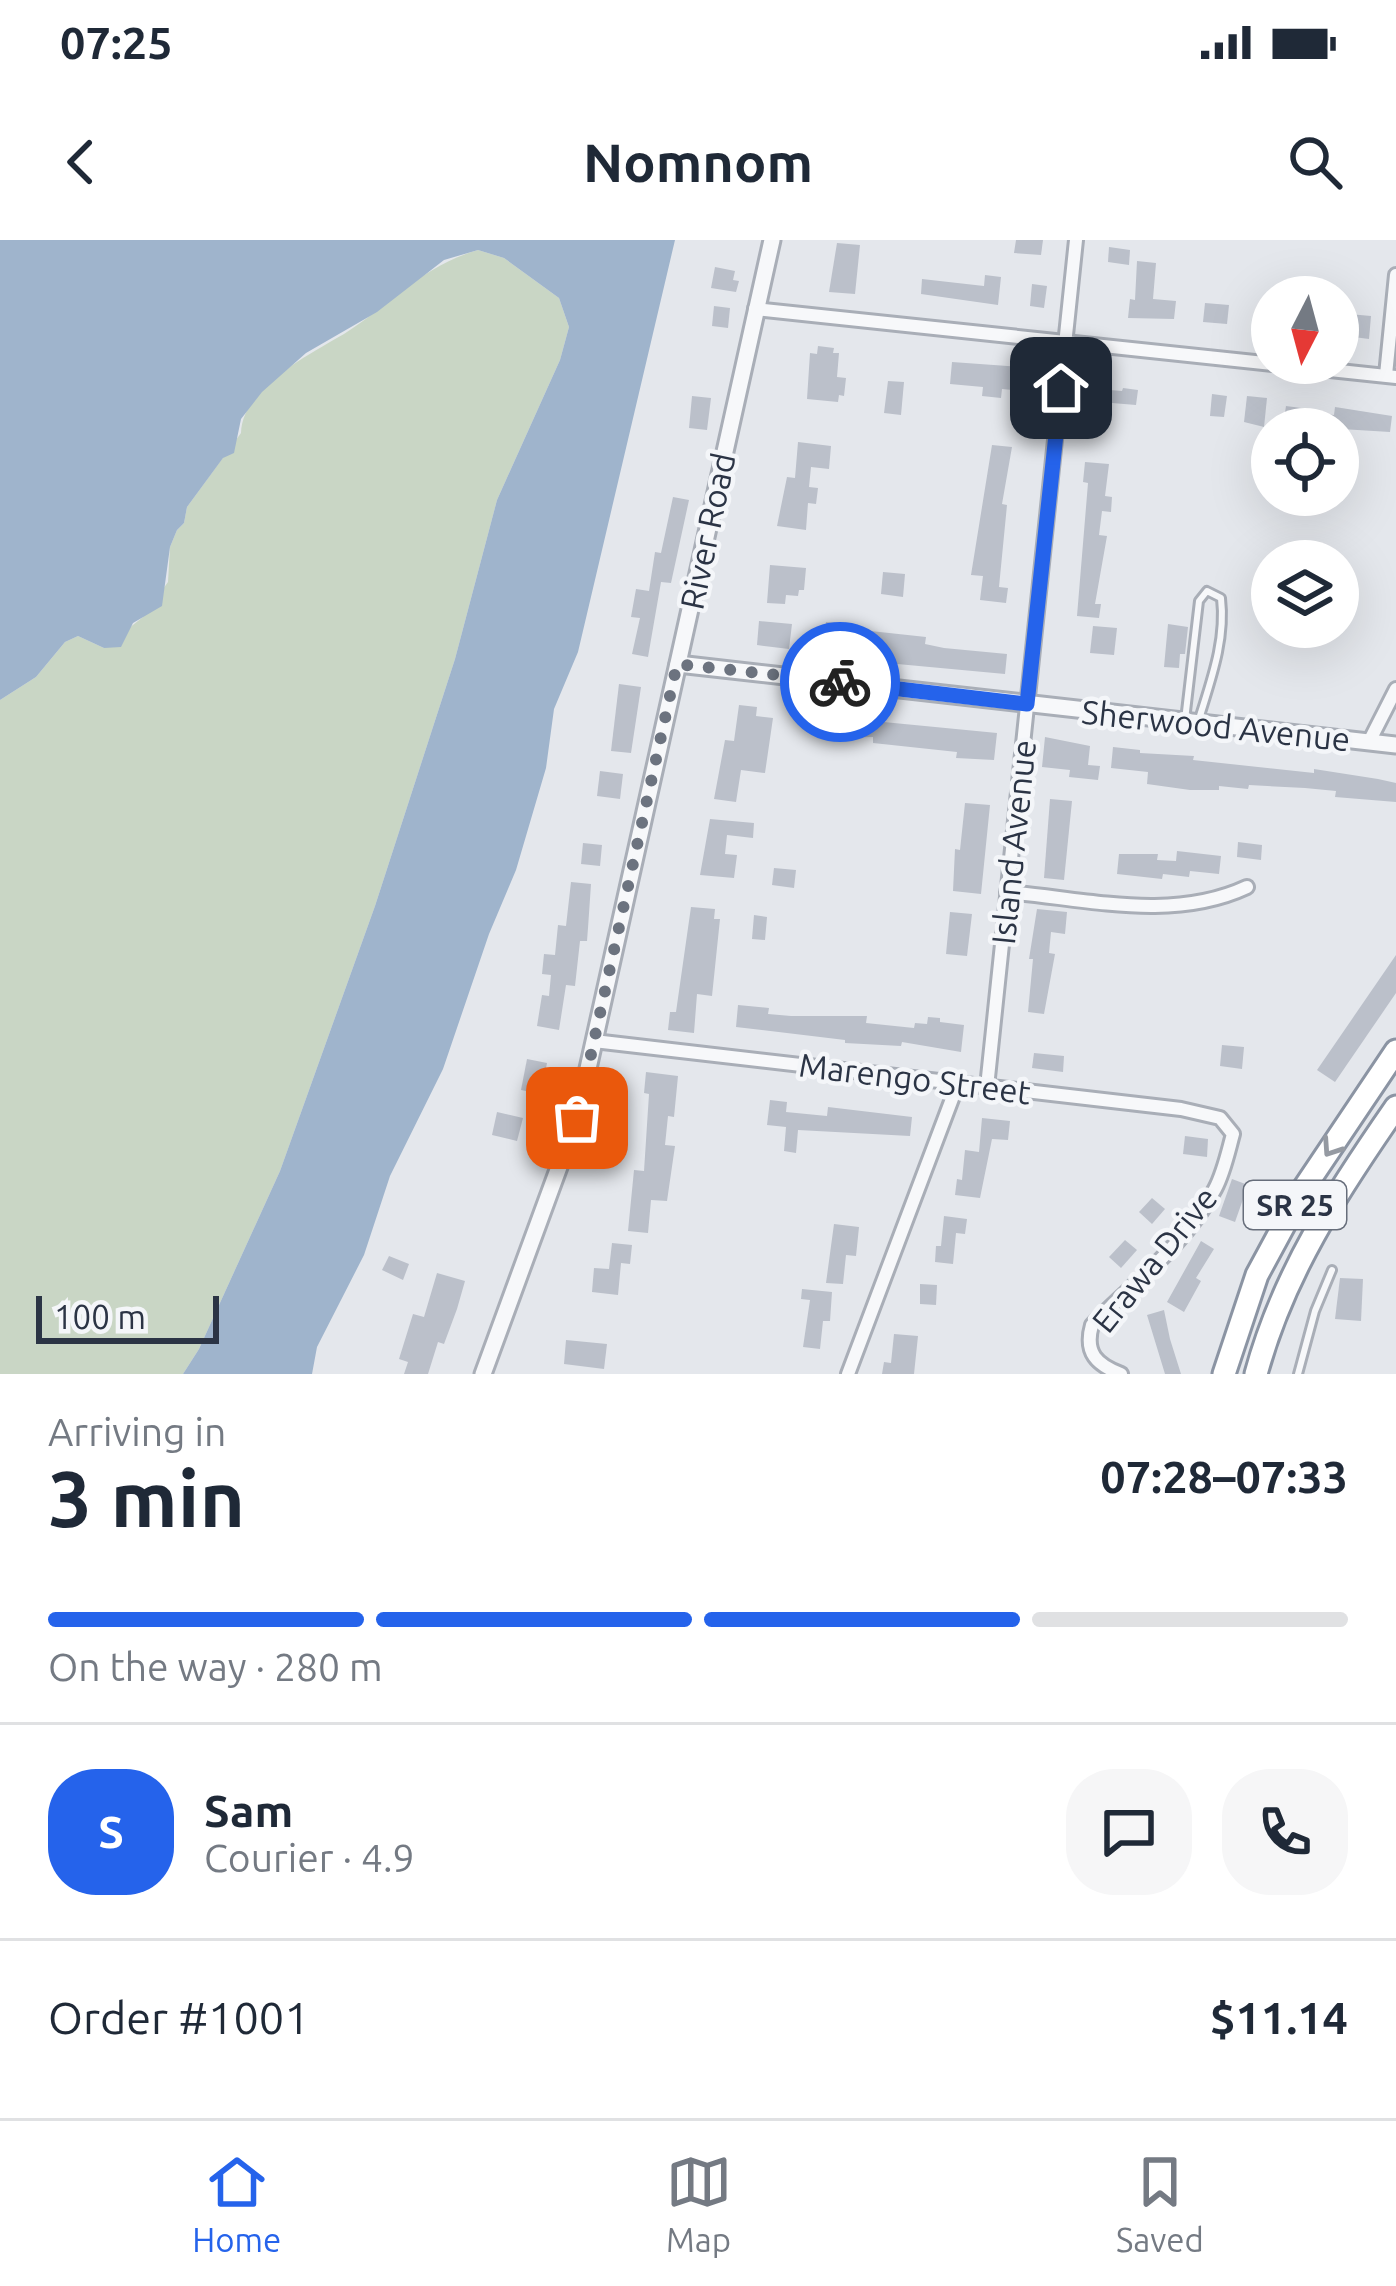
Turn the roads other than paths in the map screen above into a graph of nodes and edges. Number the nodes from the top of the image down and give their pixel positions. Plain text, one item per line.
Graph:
1 (772, 240) edge
2 (1076, 240) edge
3 (1396, 275) edge
4 (755, 309) junction
5 (1066, 342) junction
6 (1391, 376) edge
7 (677, 664) junction
8 (1396, 688) edge
9 (1027, 704) junction
10 (1191, 722) junction
11 (1369, 742) junction
12 (1396, 745) edge
13 (1247, 887) dead end
14 (1007, 892) junction
15 (594, 1041) junction
16 (1396, 1051) edge
17 (958, 1083) junction
18 (987, 1087) junction
19 (1396, 1107) edge
20 (1231, 1128) joint
21 (1332, 1270) dead end
22 (483, 1374) edge
23 (848, 1374) edge
24 (1121, 1374) edge
25 (1224, 1374) edge
26 (1256, 1374) edge
27 (1298, 1374) edge

1 - 4 street, River Road
2 - 5 street, Island Avenue
3 - 6 street
4 - 5 street
4 - 7 street, River Road
5 - 6 street
5 - 9 street, Island Avenue
7 - 9 street, Sherwood Avenue
7 - 15 street, River Road
8 - 11 street
9 - 10 street, Sherwood Avenue
9 - 14 street, Island Avenue
10 - 10 lane
10 - 11 street, Sherwood Avenue
11 - 12 street, Sherwood Avenue
13 - 14 street
14 - 18 street, Island Avenue
15 - 17 street, Marengo Street
15 - 22 street, River Road
16 -> 25 highway, SR 25
17 - 18 street, Marengo Street
17 - 23 street
18 - 20 street, Marengo Street
19 - 26 highway, SR 25
20 - 24 street, Erawa Drive
21 - 27 lane

